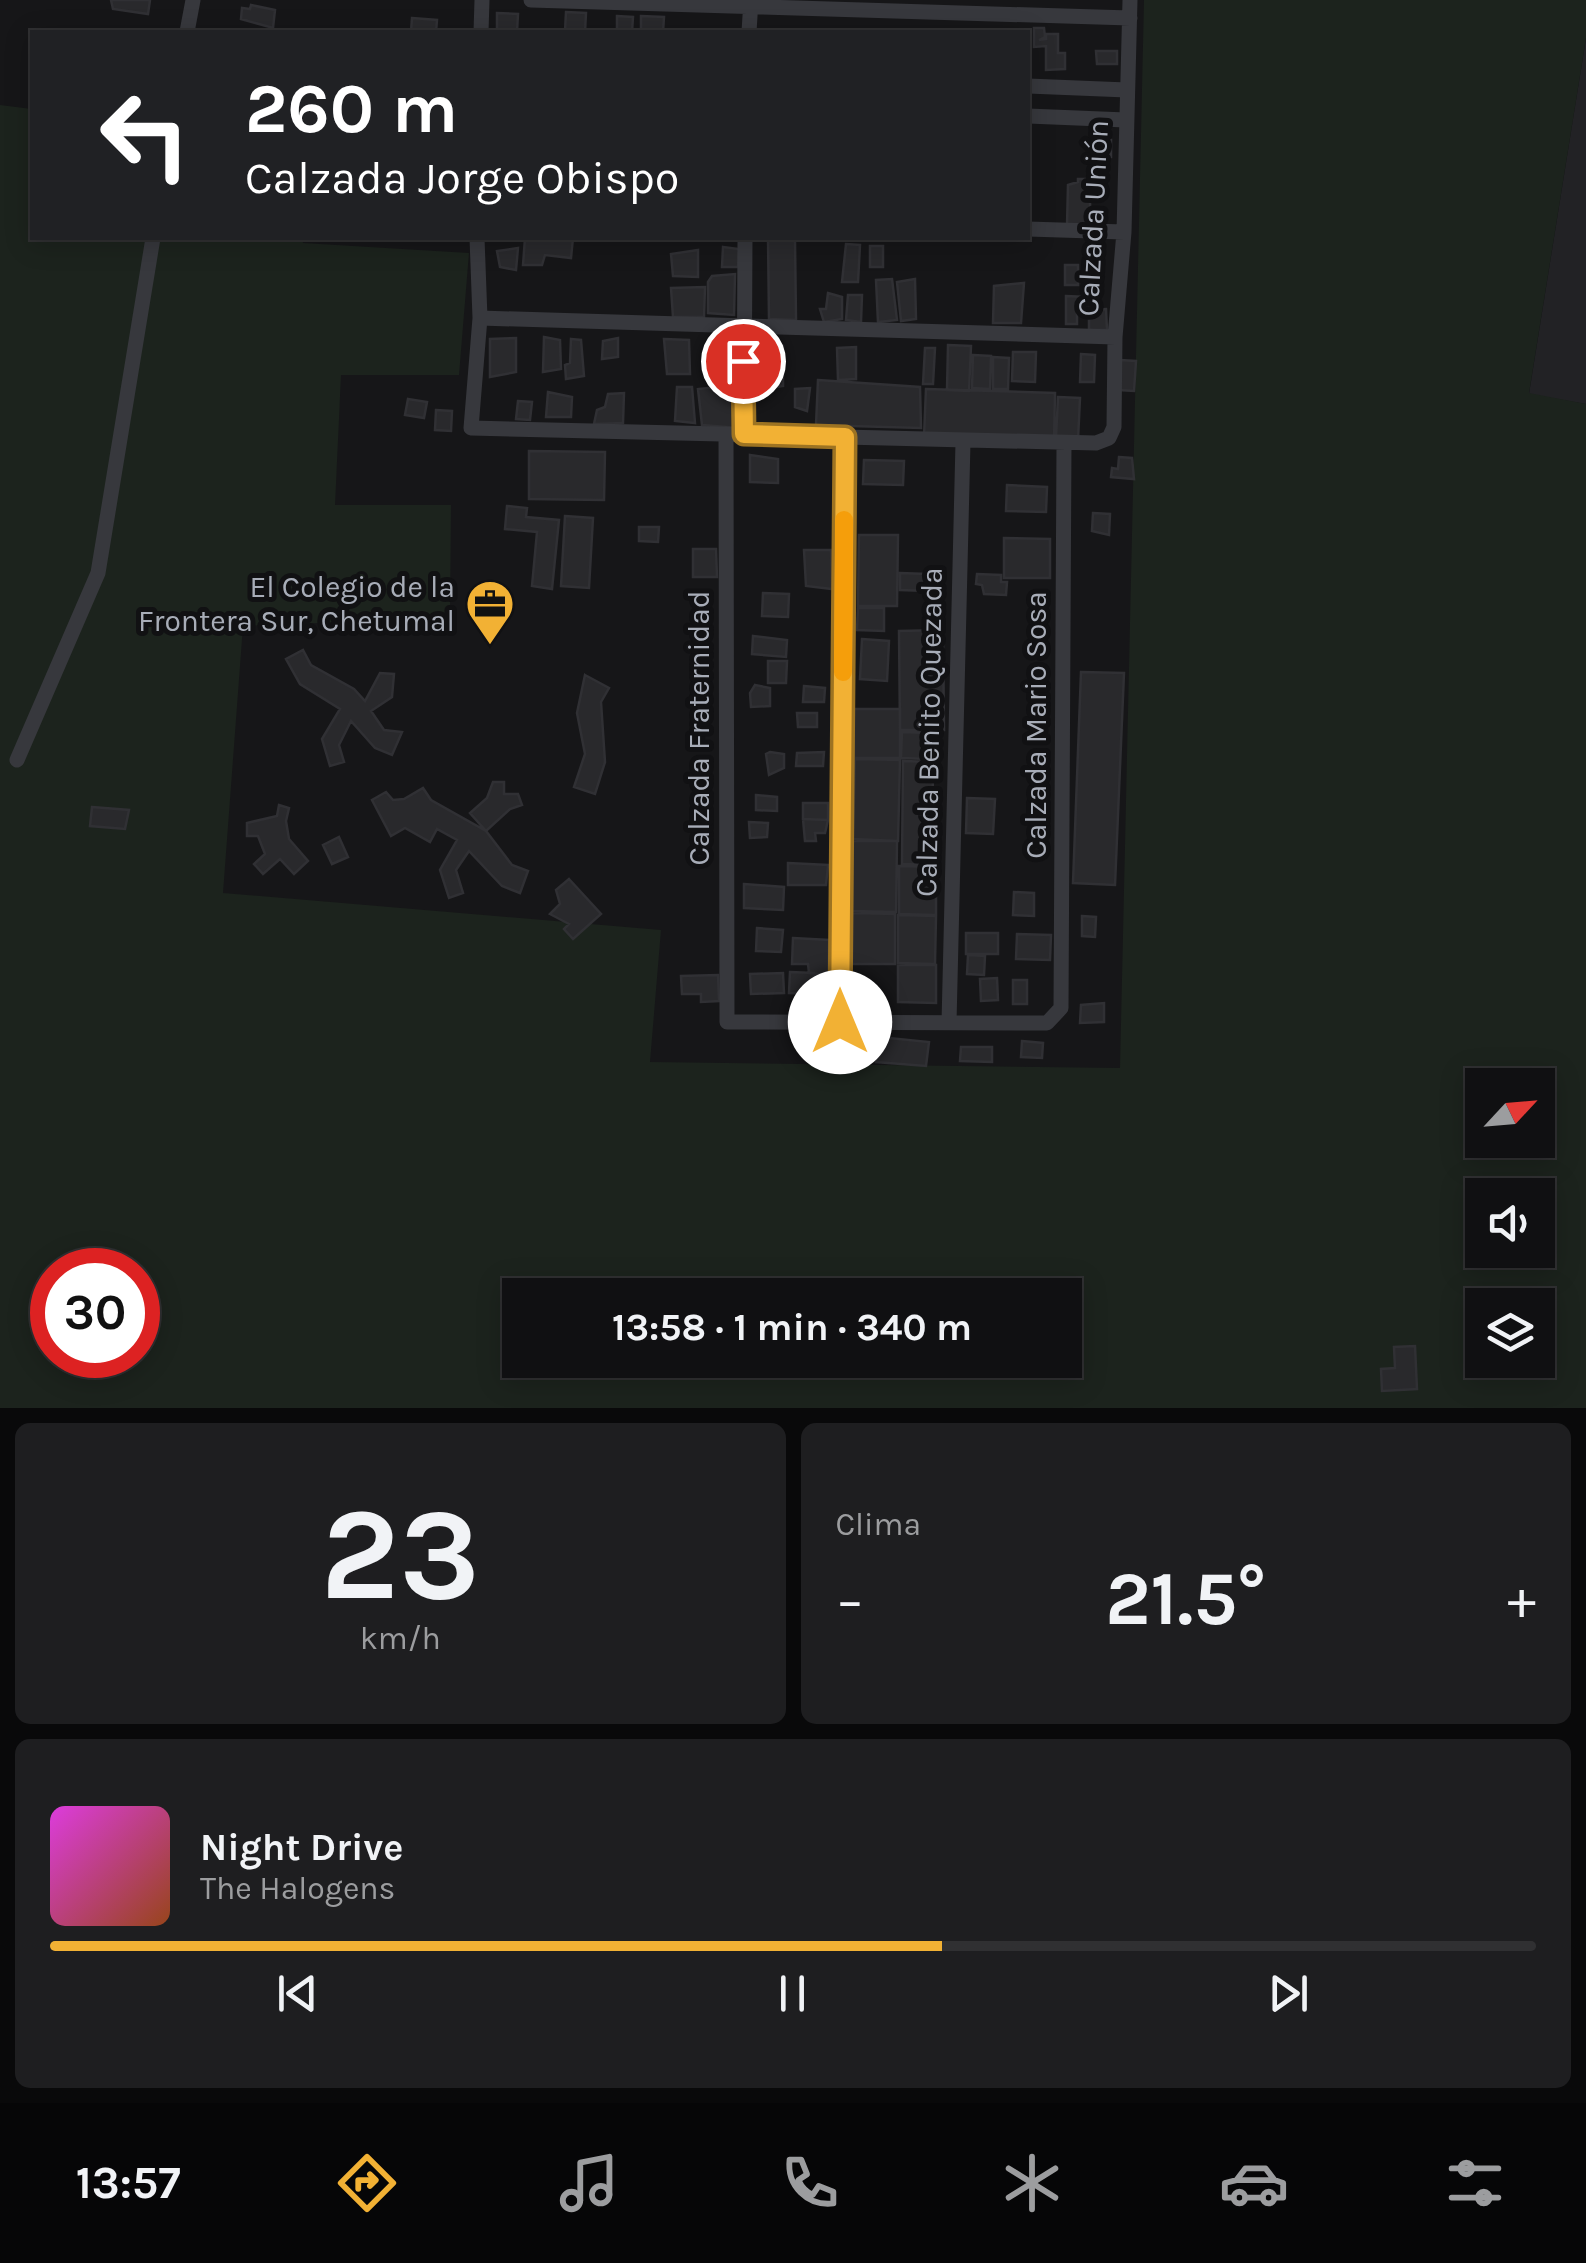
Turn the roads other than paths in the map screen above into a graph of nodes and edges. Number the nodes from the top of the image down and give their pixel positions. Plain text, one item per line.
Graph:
1 (193, 0) edge
2 (482, 0) edge
3 (530, 0) edge
4 (1130, 0) edge
5 (751, 3) edge
6 (1130, 18) junction
7 (187, 30) edge
8 (481, 30) edge
9 (750, 30) edge
10 (1030, 86) edge
11 (1127, 90) junction
12 (1030, 116) edge
13 (1126, 120) junction
14 (1030, 229) edge
15 (1124, 232) junction
16 (153, 240) edge
17 (477, 240) edge
18 (745, 240) edge
19 (480, 318) junction
20 (743, 325) junction
21 (1115, 337) junction
22 (735, 434) junction
23 (845, 437) junction
24 (963, 442) junction
25 (1064, 443) junction
26 (17, 760) dead end
27 (840, 1022) junction
28 (949, 1023) junction

1 - 7 street
2 - 8 street
3 - 5 street
4 - 6 street, Calzada Unión
5 - 6 street
5 - 9 street
6 - 11 street, Calzada Unión
10 - 11 street
11 - 13 street, Calzada Unión
12 - 13 street
13 - 15 street, Calzada Unión
14 - 15 street
15 - 21 street, Calzada Unión
16 - 26 street
17 - 19 street
18 - 20 street, Calzada Fraternidad
19 - 20 street
19 - 22 street
20 - 21 street
20 - 22 street, Calzada Fraternidad
21 - 25 street, Calzada Unión
22 - 23 street
22 - 27 street, Calzada Fraternidad
23 - 24 street
23 - 27 street
24 - 25 street
24 - 28 street, Calzada Benito Quezada
25 - 28 street, Calzada Mario Sosa
27 - 28 street

